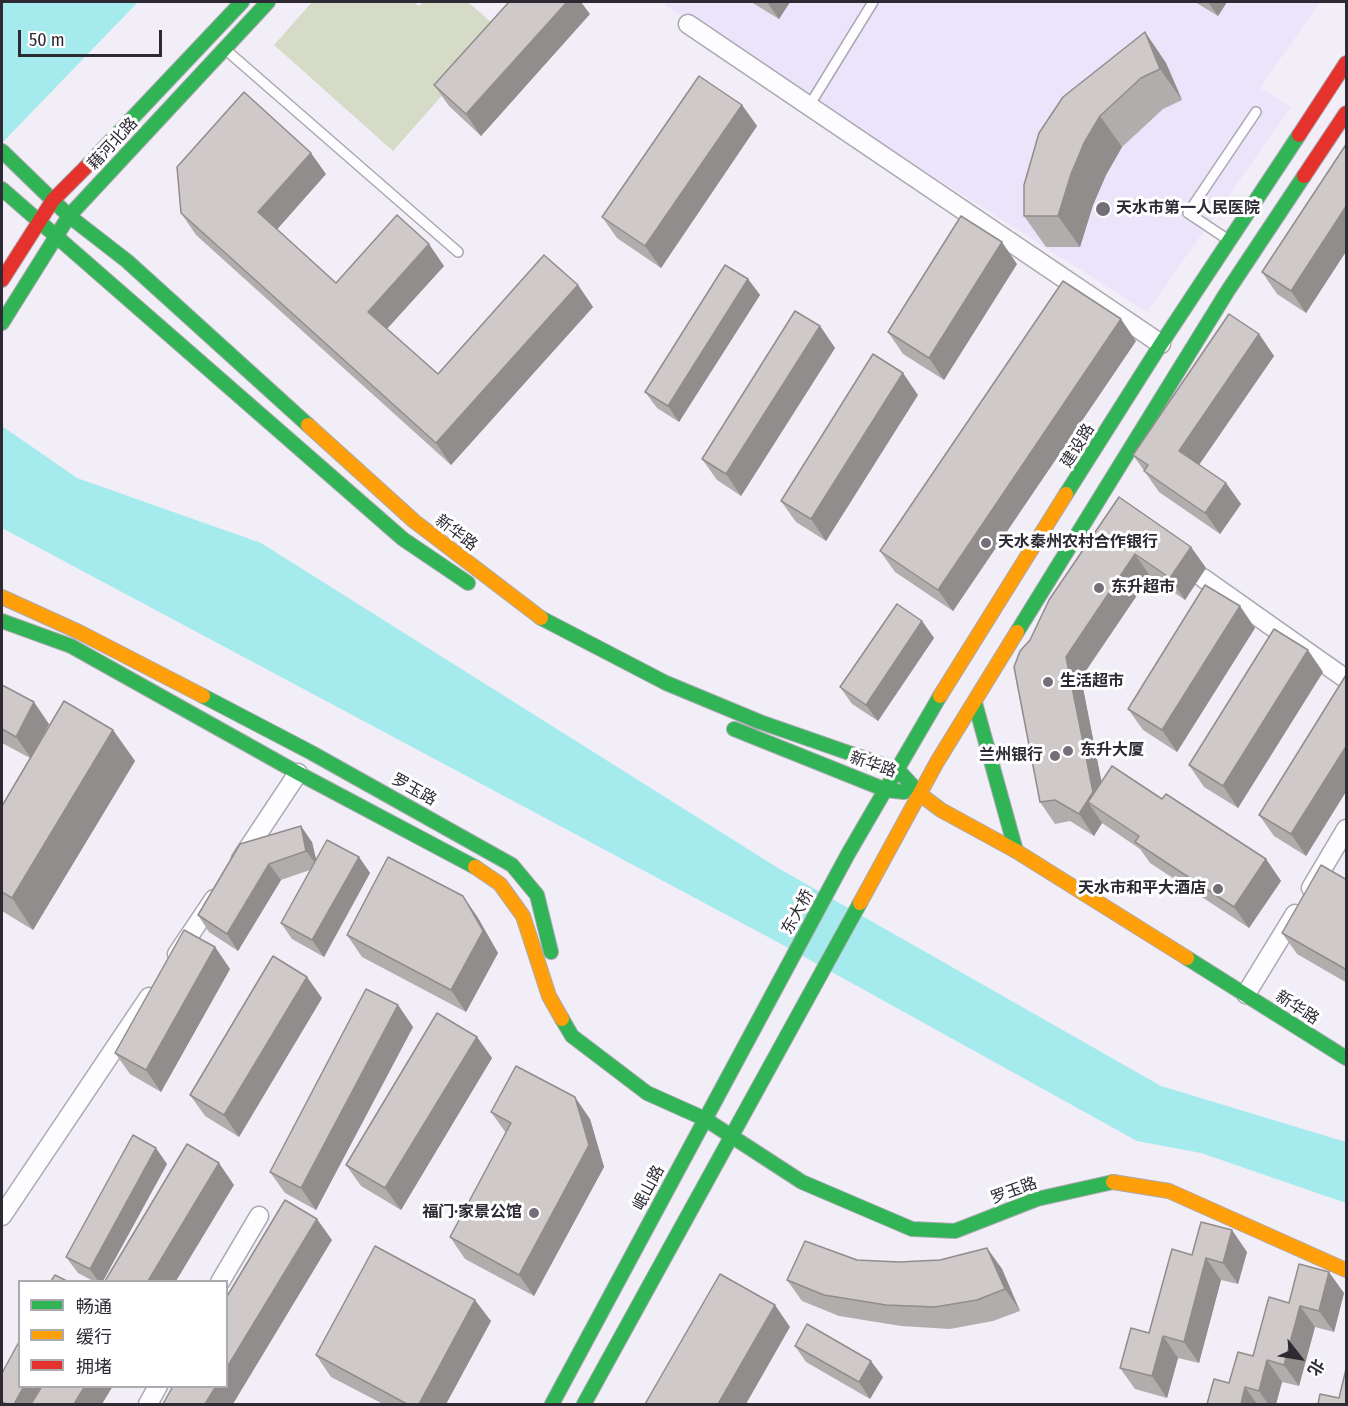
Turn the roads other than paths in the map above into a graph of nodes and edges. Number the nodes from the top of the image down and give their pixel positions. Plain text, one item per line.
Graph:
1 (242, 2) edge
2 (268, 2) edge
3 (873, 2) edge
4 (688, 24) dead end
5 (225, 48) junction
6 (1347, 63) edge
7 (808, 106) junction
8 (1256, 112) dead end
9 (1347, 112) edge
10 (7, 156) edge
11 (2, 189) edge
12 (53, 200) junction
13 (69, 216) junction
14 (41, 221) junction
15 (56, 235) junction
16 (1229, 240) junction
17 (458, 252) dead end
18 (2, 280) edge
19 (2, 322) edge
20 (1161, 344) junction
21 (1203, 578) dead end
22 (2, 597) edge
23 (2, 621) edge
24 (1347, 679) edge
25 (654, 693) dead end
26 (975, 703) junction
27 (724, 725) dead end
28 (898, 770) junction
29 (298, 773) junction
30 (886, 790) junction
31 (920, 794) junction
32 (1347, 829) edge
33 (1016, 851) junction
34 (848, 854) joint
35 (560, 984) dead end
36 (776, 986) joint
37 (1246, 994) junction
38 (1347, 1058) edge
39 (673, 1089) dead end
40 (705, 1119) junction
41 (733, 1136) junction
42 (2, 1216) edge
43 (259, 1216) dead end
44 (1347, 1270) edge
45 (221, 1280) edge
46 (157, 1388) edge
47 (148, 1404) edge
48 (552, 1404) edge
49 (584, 1404) edge

1 - 12 main road, 藉河北路
2 - 5 main road, 藉河北路
3 - 7 lane
4 - 7 street
5 - 13 main road, 藉河北路
5 - 17 lane
6 - 16 main road, 建设路
7 - 20 street
8 - 16 lane
9 - 26 main road
10 - 12 main road, 新华路
11 - 14 main road, 新华路
12 - 13 main road, 新华路
12 - 14 main road, 藉河北路
13 - 15 main road, 藉河北路
13 - 28 main road, 新华路
14 - 15 main road, 新华路
14 - 18 main road, 藉河北路
15 - 19 main road, 藉河北路
15 - 25 main road, 新华路
16 - 20 main road, 建设路
20 - 28 main road, 建设路
21 - 24 street
22 - 35 main road, 罗玉路
23 - 29 main road, 罗玉路
26 - 31 main road
26 - 33 main road
27 - 30 main road, 新华路
28 - 30 main road, 建设路
28 - 31 main road, 新华路
29 - 40 main road, 罗玉路
29 - 42 street
30 - 31 main road, 新华路
30 - 34 main road, 建设路
31 - 33 main road, 新华路
31 - 41 main road
32 - 37 street
33 - 37 main road, 新华路
34 - 36 main road, 东大桥
36 - 40 main road, 岷山路
37 - 38 main road, 新华路
39 - 40 main road, 罗玉路
40 - 41 main road, 罗玉路
40 - 48 main road, 岷山路
41 - 44 main road, 罗玉路
41 - 49 main road
43 - 45 street
46 - 47 street

